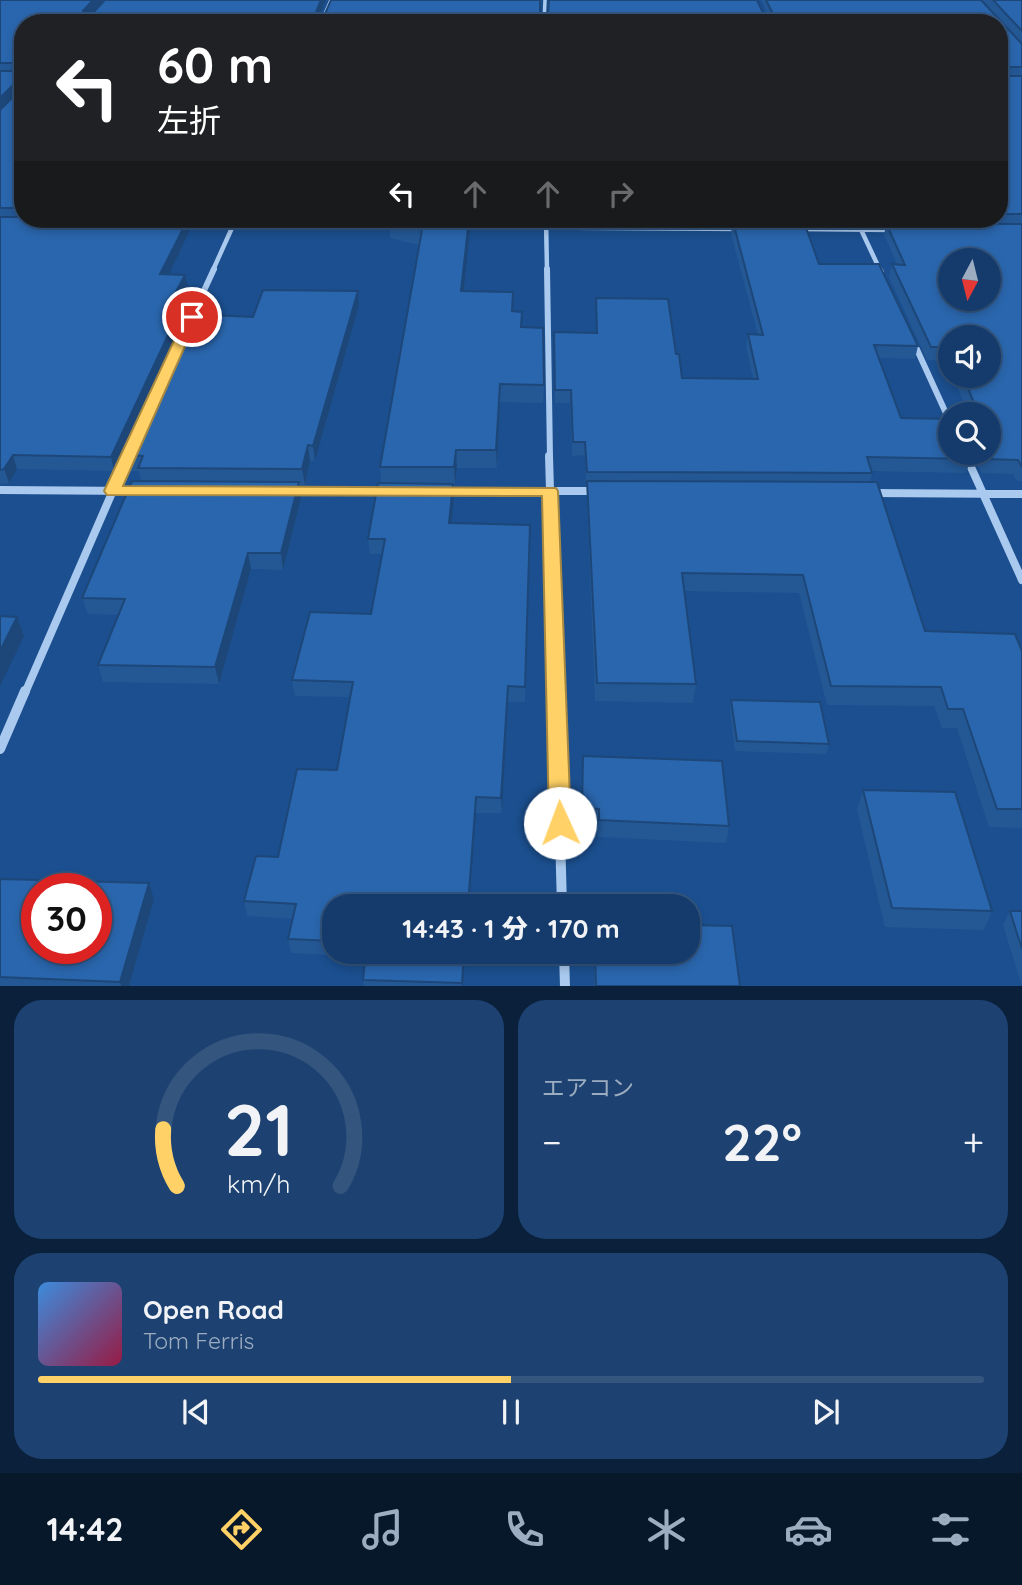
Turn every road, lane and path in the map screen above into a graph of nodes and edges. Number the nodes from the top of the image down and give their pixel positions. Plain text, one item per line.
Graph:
1 (232, 228) edge
2 (546, 228) edge
3 (718, 228) edge
4 (752, 229) edge
5 (793, 229) edge
6 (861, 230) junction
7 (901, 230) edge
8 (883, 277) edge
9 (183, 335) edge
10 (911, 337) edge
11 (941, 402) edge
12 (134, 444) edge
13 (970, 465) edge
14 (0, 490) edge
15 (112, 491) junction
16 (140, 491) edge
17 (276, 491) edge
18 (400, 491) edge
19 (441, 491) edge
20 (550, 491) junction
21 (606, 492) edge
22 (858, 493) edge
23 (983, 494) junction
24 (1022, 494) edge
25 (1022, 580) edge
26 (0, 748) edge
27 (562, 894) edge
28 (564, 964) edge
29 (565, 986) edge

1 - 9 street
2 - 20 street
3 - 4 street
5 - 6 street
6 - 7 street
6 - 8 street
10 - 11 street
12 - 15 street
13 - 23 street
14 - 15 street
15 - 16 street
15 - 26 street
17 - 18 street
19 - 20 street
20 - 21 street
20 - 27 street
22 - 23 street
23 - 24 street
23 - 25 street
28 - 29 street

